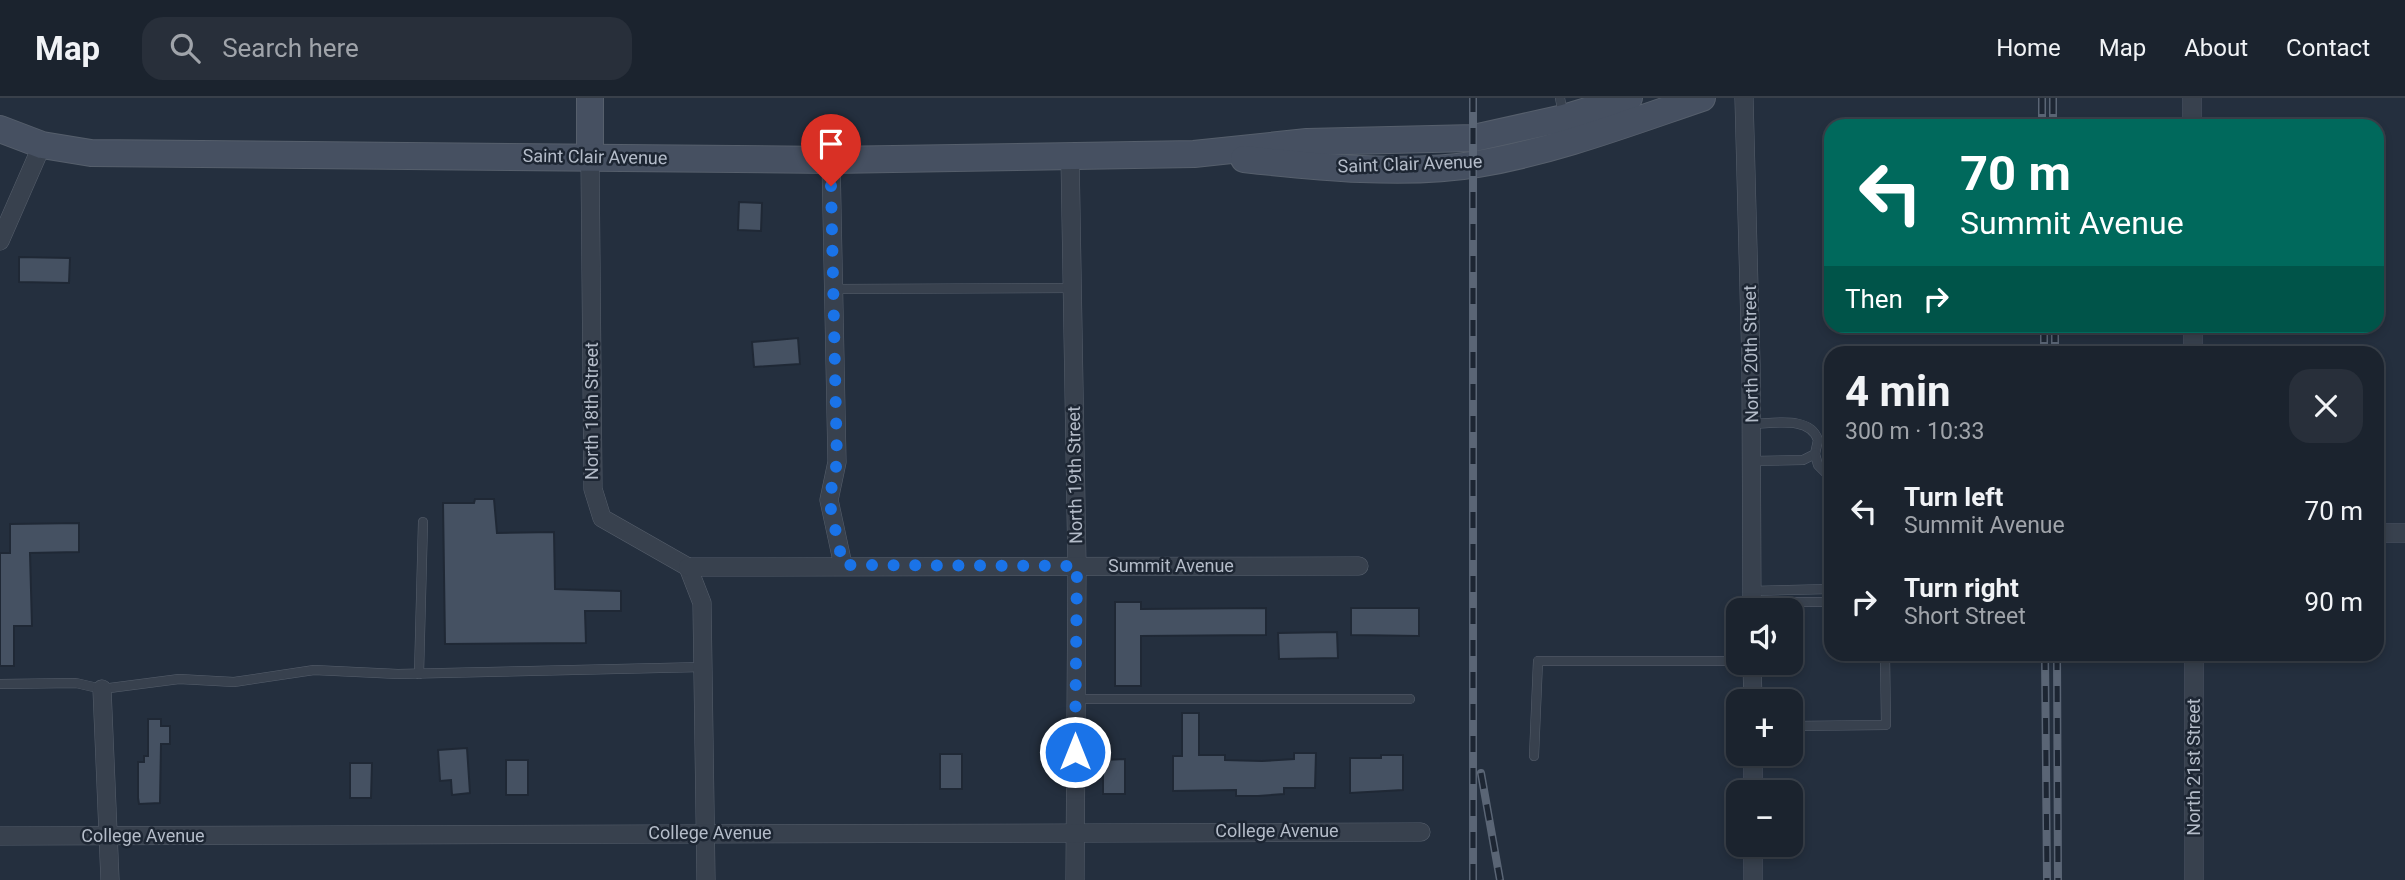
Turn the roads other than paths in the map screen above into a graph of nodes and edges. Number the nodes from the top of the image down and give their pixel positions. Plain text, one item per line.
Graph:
1 (590, 98) edge
2 (1629, 98) edge
3 (1702, 98) edge
4 (1744, 98) edge
5 (2192, 98) edge
6 (2192, 119) edge
7 (1563, 120) edge
8 (0, 129) edge
9 (42, 145) junction
10 (1070, 155) junction
11 (590, 156) junction
12 (831, 160) junction
13 (0, 241) edge
14 (1072, 288) junction
15 (834, 289) junction
16 (1751, 424) junction
17 (1815, 454) junction
18 (1752, 461) junction
19 (1824, 471) edge
20 (423, 522) dead end
21 (2384, 533) edge
22 (2405, 533) edge
23 (843, 565) junction
24 (1077, 566) junction
25 (1359, 566) dead end
26 (688, 567) junction
27 (1824, 590) edge
28 (1752, 598) edge
29 (1772, 598) edge
30 (1803, 602) edge
31 (1824, 602) edge
32 (1726, 661) edge
33 (1885, 661) edge
34 (2194, 661) edge
35 (703, 667) junction
36 (419, 674) junction
37 (0, 684) edge
38 (102, 689) junction
39 (1075, 699) junction
40 (1410, 699) dead end
41 (1803, 726) edge
42 (1534, 756) dead end
43 (1075, 831) junction
44 (1421, 832) dead end
45 (705, 833) junction
46 (0, 836) edge
47 (109, 836) junction
48 (1753, 857) edge
49 (110, 880) edge
50 (706, 880) edge
51 (1075, 880) edge
52 (1754, 880) edge
53 (2194, 880) edge

1 - 11 main road, North 18th Street
2 - 7 main road, Saint Clair Avenue
3 - 7 main road, Saint Clair Avenue
4 - 16 street, North 20th Street
5 - 6 street
7 - 10 main road, Saint Clair Avenue
8 - 9 main road, Saint Clair Avenue
9 - 11 main road, Saint Clair Avenue
9 - 13 street
10 - 12 main road, Saint Clair Avenue
10 - 14 street, North 19th Street
11 - 12 main road, Saint Clair Avenue
11 - 26 street, North 18th Street
12 - 15 street
14 - 15 lane
14 - 24 street, North 19th Street
15 - 23 street
16 - 17 lane
16 - 18 street, North 20th Street
17 - 18 lane
17 - 19 lane
18 - 28 street, North 20th Street
20 - 36 lane
21 - 22 street
23 - 24 street, Summit Avenue
23 - 26 street, Summit Avenue
24 - 25 street, Summit Avenue
24 - 39 street, North 19th Street
26 - 35 street
27 - 29 lane
30 - 31 lane
32 - 42 lane
33 - 41 lane
34 - 53 street, North 21st Street
35 - 36 lane
35 - 45 street
36 - 38 lane
37 - 38 lane
38 - 47 street
39 - 40 lane
39 - 43 street, North 19th Street
43 - 44 street, College Avenue
43 - 45 street, College Avenue
43 - 51 street, North 19th Street
45 - 47 street, College Avenue
45 - 50 street
46 - 47 street, College Avenue
47 - 49 street
48 - 52 street

